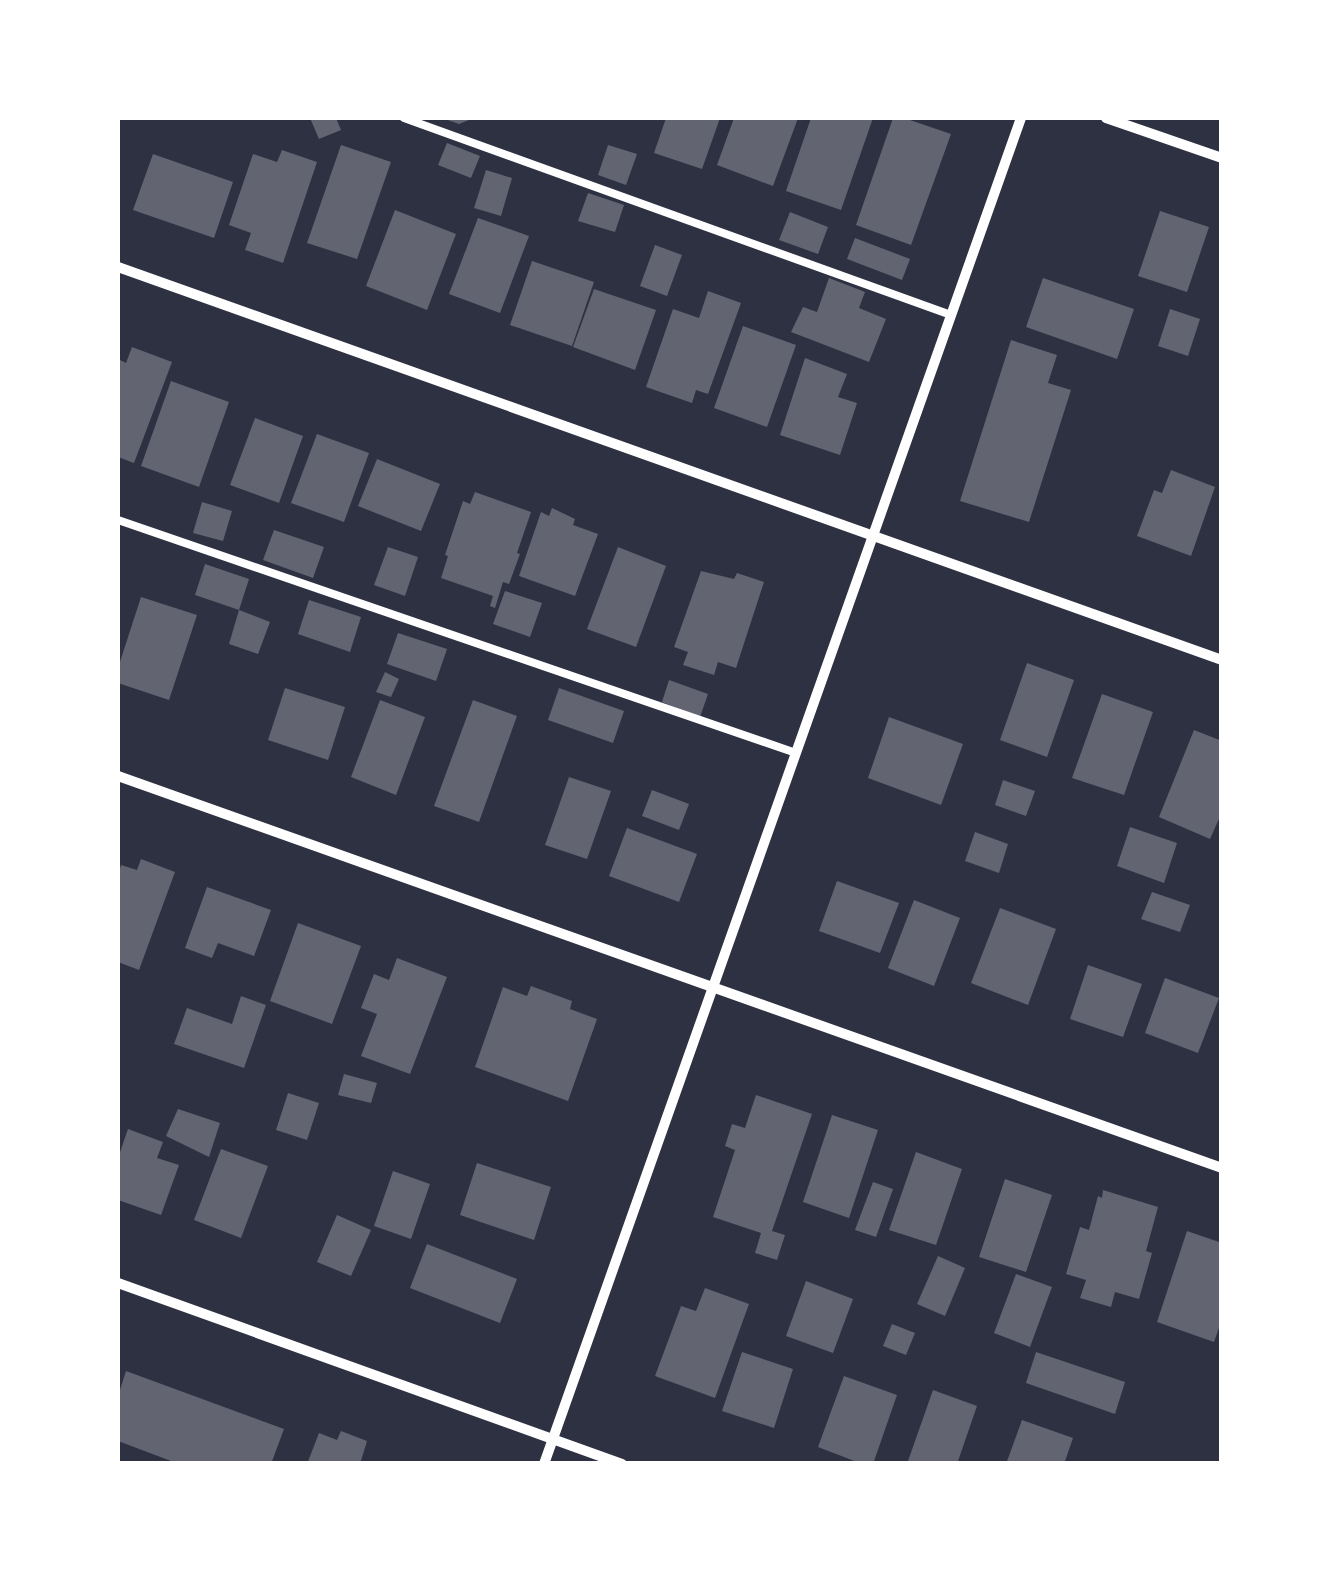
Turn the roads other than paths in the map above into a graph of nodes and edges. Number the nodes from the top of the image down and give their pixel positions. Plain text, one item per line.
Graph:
1 (404, 118) edge
2 (1021, 118) edge
3 (1106, 118) edge
4 (1222, 158) edge
5 (118, 267) edge
6 (951, 315) junction
7 (118, 520) edge
8 (873, 536) junction
9 (1222, 660) edge
10 (796, 753) junction
11 (118, 776) edge
12 (713, 987) junction
13 (1222, 1168) edge
14 (118, 1283) edge
15 (552, 1438) junction
16 (544, 1464) edge
17 (622, 1464) edge

1 - 6 lane
2 - 6 street
3 - 4 street
5 - 8 street
6 - 8 street
7 - 10 lane
8 - 9 street
8 - 10 street
10 - 12 street
11 - 12 street
12 - 13 street
12 - 15 street
14 - 15 street
15 - 16 street
15 - 17 street

